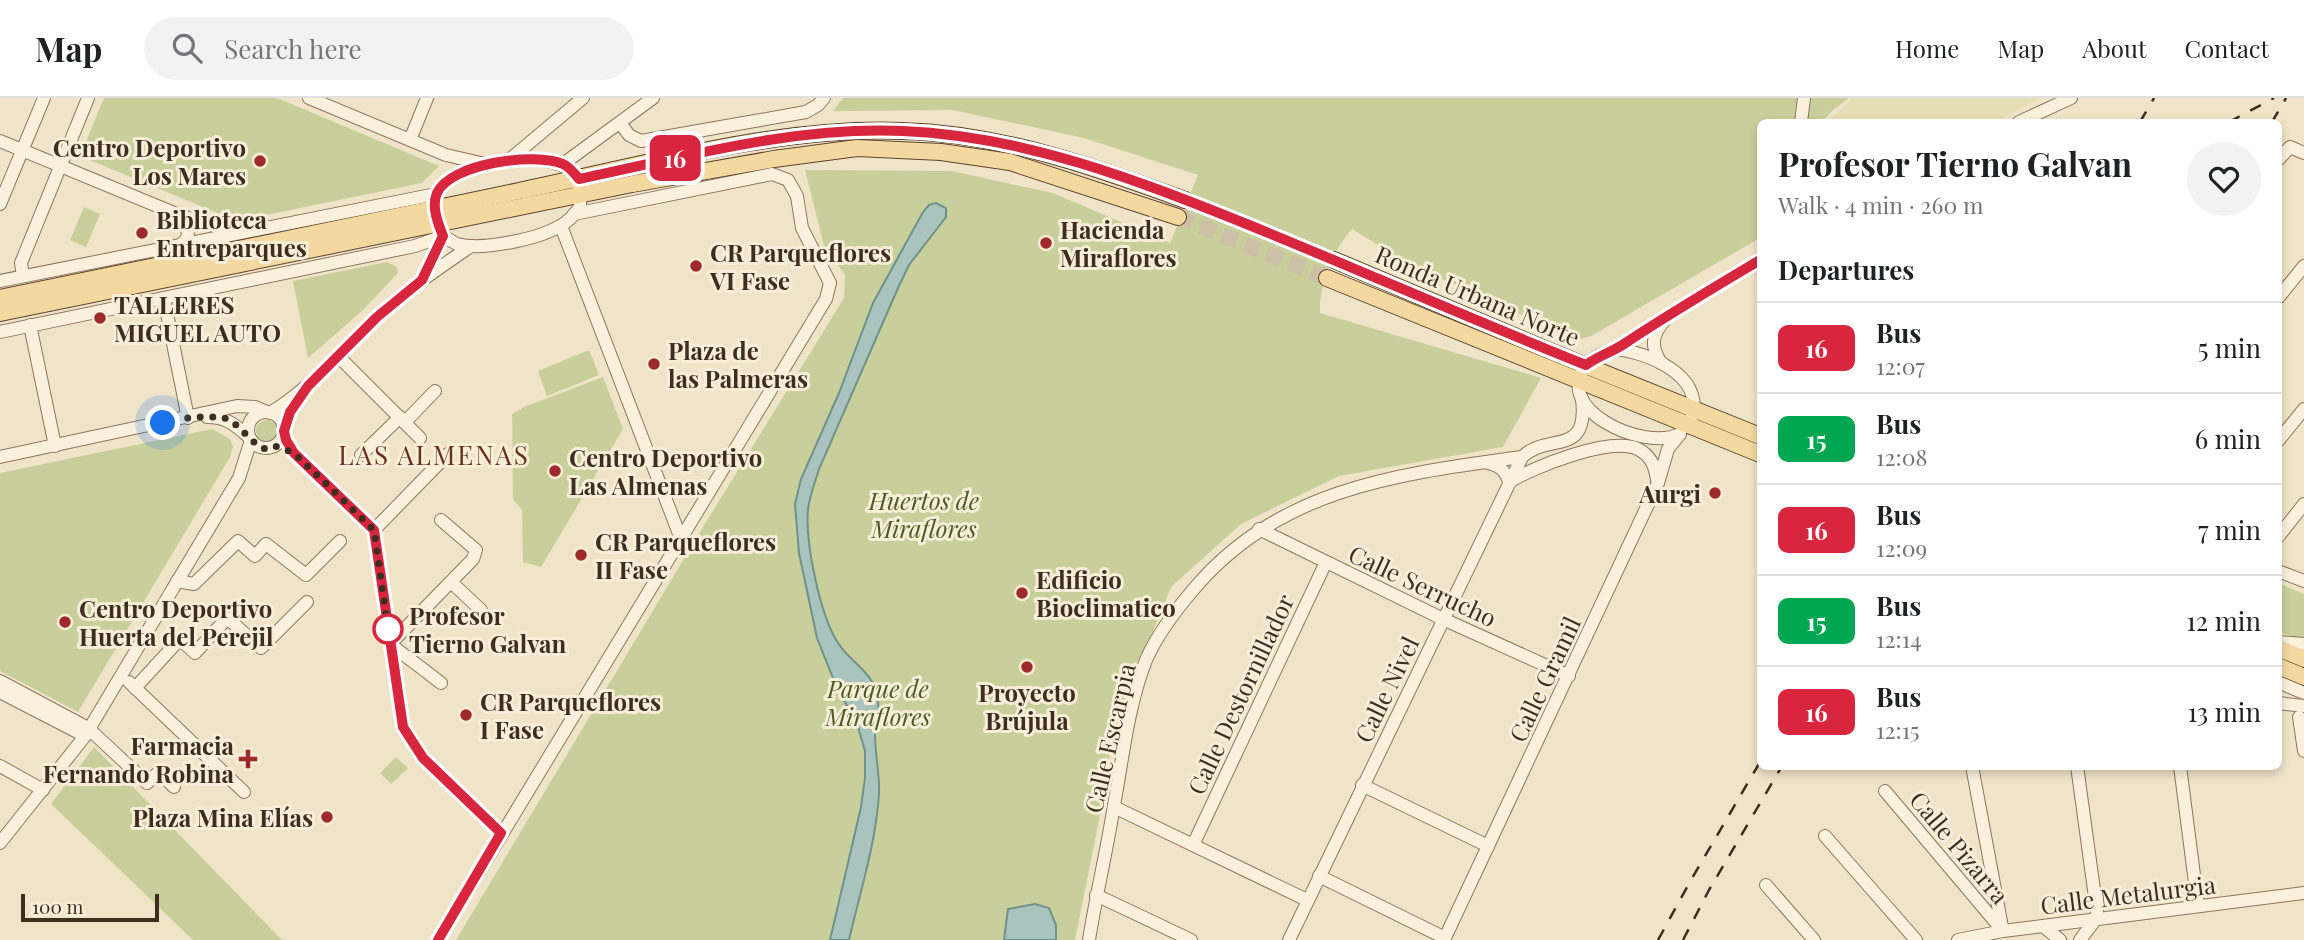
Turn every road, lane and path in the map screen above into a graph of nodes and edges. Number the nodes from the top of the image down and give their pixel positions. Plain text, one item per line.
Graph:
1 (44, 98) edge
2 (88, 98) edge
3 (309, 98) edge
4 (427, 98) edge
5 (583, 98) edge
6 (653, 98) edge
7 (824, 98) edge
8 (1804, 98) edge
9 (2071, 98) edge
10 (1801, 119) edge
11 (2026, 119) edge
12 (620, 123) junction
13 (410, 140) junction
14 (0, 141) edge
15 (22, 150) junction
16 (2304, 152) edge
17 (446, 155) junction
18 (2282, 156) edge
19 (509, 160) junction
20 (488, 164) junction
21 (563, 164) junction
22 (60, 166) junction
23 (448, 181) junction
24 (580, 187) junction
25 (1185, 200) tunnel mouth
26 (0, 204) edge
27 (574, 214) junction
28 (179, 215) junction
29 (438, 216) junction
30 (1178, 217) tunnel mouth
31 (561, 226) junction
32 (237, 233) junction
33 (182, 244) junction
34 (415, 246) junction
35 (471, 246) junction
36 (434, 256) junction
37 (1334, 260) tunnel mouth
38 (1757, 262) edge
39 (2304, 266) edge
40 (23, 276) junction
41 (1327, 278) tunnel mouth
42 (422, 280) junction
43 (0, 281) edge
44 (2282, 293) edge
45 (0, 298) edge
46 (164, 299) junction
47 (1674, 311) junction
48 (0, 315) edge
49 (30, 325) junction
50 (0, 332) edge
51 (1615, 349) junction
52 (338, 356) junction
53 (1661, 363) junction
54 (1586, 365) junction
55 (1580, 382) junction
56 (308, 386) junction
57 (435, 391) dead end
58 (1582, 399) junction
59 (1694, 408) junction
60 (2304, 409) edge
61 (268, 412) junction
62 (191, 417) junction
63 (402, 420) junction
64 (284, 428) junction
65 (1684, 430) junction
66 (1757, 435) edge
67 (2282, 436) edge
68 (250, 438) junction
69 (420, 438) dead end
70 (55, 446) junction
71 (271, 447) junction
72 (294, 453) junction
73 (1757, 453) edge
74 (449, 454) dead end
75 (360, 456) dead end
76 (0, 457) edge
77 (1522, 457) junction
78 (1485, 462) junction
79 (242, 472) junction
80 (1508, 482) junction
81 (1658, 484) junction
82 (2304, 505) edge
83 (441, 520) dead end
84 (1259, 529) junction
85 (374, 530) junction
86 (2282, 532) edge
87 (681, 539) junction
88 (340, 541) dead end
89 (191, 558) junction
90 (1326, 562) junction
91 (206, 572) junction
92 (2282, 573) edge
93 (177, 581) junction
94 (2304, 581) edge
95 (452, 582) junction
96 (307, 602) dead end
97 (481, 610) dead end
98 (1443, 619) junction
99 (2282, 642) edge
100 (390, 644) junction
101 (2304, 644) edge
102 (2282, 650) edge
103 (135, 652) junction
104 (2304, 659) edge
105 (2282, 668) edge
106 (152, 670) junction
107 (121, 674) junction
108 (1569, 676) junction
109 (2304, 678) edge
110 (0, 681) edge
111 (441, 683) dead end
112 (2282, 686) edge
113 (135, 688) junction
114 (0, 692) edge
115 (2304, 694) edge
116 (2282, 704) edge
117 (2302, 712) edge
118 (87, 732) junction
119 (2304, 751) edge
120 (0, 766) edge
121 (1973, 770) edge
122 (2078, 770) edge
123 (2181, 770) edge
124 (1362, 785) junction
125 (174, 787) dead end
126 (43, 790) junction
127 (1885, 791) dead end
128 (244, 792) dead end
129 (1114, 807) junction
130 (501, 833) junction
131 (1825, 836) dead end
132 (0, 843) edge
133 (1193, 845) junction
134 (1488, 846) junction
135 (1319, 876) junction
136 (1766, 885) dead end
137 (2304, 894) edge
138 (1096, 895) junction
139 (1307, 900) junction
140 (2198, 906) junction
141 (2097, 919) junction
142 (2078, 922) junction
143 (2043, 926) junction
144 (2003, 931) junction
145 (1444, 939) edge
146 (438, 940) edge
147 (1089, 940) edge
148 (1191, 940) edge
149 (1289, 940) edge
150 (1814, 940) edge
151 (1916, 940) edge
152 (1958, 940) edge
153 (2060, 940) edge
154 (2080, 940) edge

1 - 15 street
2 - 22 street
3 - 13 street
4 - 13 street
5 - 19 street
6 - 12 street
7 - 12 street
8 - 10 street
9 - 11 street
12 - 21 street
13 - 17 street
14 - 15 street
15 - 22 street
15 - 26 street
16 - 18 street
17 - 20 street
17 - 23 street
19 - 20 street
19 - 21 street
20 - 23 street
21 - 24 street
22 - 28 street
22 - 40 street
23 - 29 street
24 - 25 main road
24 - 27 street
24 - 29 main road
24 - 30 main road
27 - 31 street
27 - 87 street
28 - 32 street
28 - 33 street
29 - 32 street
29 - 34 street
29 - 35 street
29 - 36 street
29 - 45 main road
29 - 48 main road
31 - 35 street
31 - 87 street
32 - 33 street
33 - 40 street
34 - 36 street
34 - 46 street
35 - 42 street
36 - 42 street
37 - 54 main road, Ronda Urbana Norte
38 - 47 street
39 - 44 street
40 - 43 street
41 - 55 main road, Ronda Urbana Norte
42 - 52 street
46 - 49 street
46 - 62 street
47 - 51 street
47 - 53 street
49 - 50 street
49 - 70 street
51 - 53 street
51 - 54 street
52 - 56 street
52 - 63 street
53 - 59 street
54 - 55 street
54 - 59 main road, Ronda Urbana Norte
55 - 58 street
55 - 65 main road, Ronda Urbana Norte
56 - 61 street
56 - 64 street
57 - 63 street
58 - 65 street
58 - 77 street, Calle Escarpia
59 - 65 street, Calle Gramil
59 - 66 main road, Ronda Urbana Norte
60 - 67 street
61 - 62 street
61 - 64 street
61 - 68 street
62 - 68 street
62 - 70 street
63 - 69 street
63 - 75 street
64 - 71 street
64 - 72 street
65 - 73 main road, Ronda Urbana Norte
65 - 81 street, Calle Gramil
68 - 71 street
68 - 79 street
70 - 76 street
71 - 72 street
71 - 79 street
72 - 85 street
74 - 85 street
77 - 78 street, Calle Escarpia
77 - 80 street, Calle Nivel
78 - 80 street
78 - 84 street, Calle Escarpia
79 - 89 street
80 - 81 street
80 - 98 street, Calle Nivel
81 - 108 street, Calle Gramil
82 - 86 street
83 - 95 street
84 - 90 street, Calle Serrucho
84 - 129 street, Calle Escarpia
85 - 100 street
87 - 130 street
88 - 91 street
89 - 91 street
89 - 93 street
90 - 98 street, Calle Serrucho
90 - 133 street, Calle Destornillador
91 - 93 street
92 - 94 street
93 - 103 street
95 - 97 street
95 - 100 street
96 - 106 street
98 - 108 street, Calle Serrucho
98 - 124 street, Calle Nivel
99 - 101 street
100 - 111 street
100 - 130 street
102 - 104 main road
103 - 106 street
103 - 107 street
105 - 109 main road
106 - 113 street
107 - 113 street
107 - 118 street
108 - 134 street, Calle Gramil
109 - 112 street
110 - 118 street
112 - 115 street
113 - 128 street
114 - 118 street
116 - 117 street
117 - 119 street
118 - 125 street
118 - 126 street
120 - 126 street
121 - 144 street
122 - 141 street
123 - 140 street
124 - 134 street
124 - 135 street, Calle Nivel
126 - 132 street
127 - 144 street, Calle Pizarra
129 - 133 street
129 - 138 street, Calle Escarpia
130 - 146 street
131 - 151 street
133 - 139 street
134 - 145 street, Calle Gramil
135 - 139 street, Calle Nivel
135 - 145 street
136 - 150 street
137 - 140 street, Calle Metalurgia
138 - 147 street, Calle Escarpia
138 - 148 street
139 - 149 street, Calle Nivel
140 - 141 street, Calle Metalurgia
141 - 142 street, Calle Metalurgia
141 - 154 street
142 - 143 street, Calle Metalurgia
142 - 154 street
143 - 144 street, Calle Metalurgia
143 - 153 street
144 - 152 street, Calle Metalurgia

